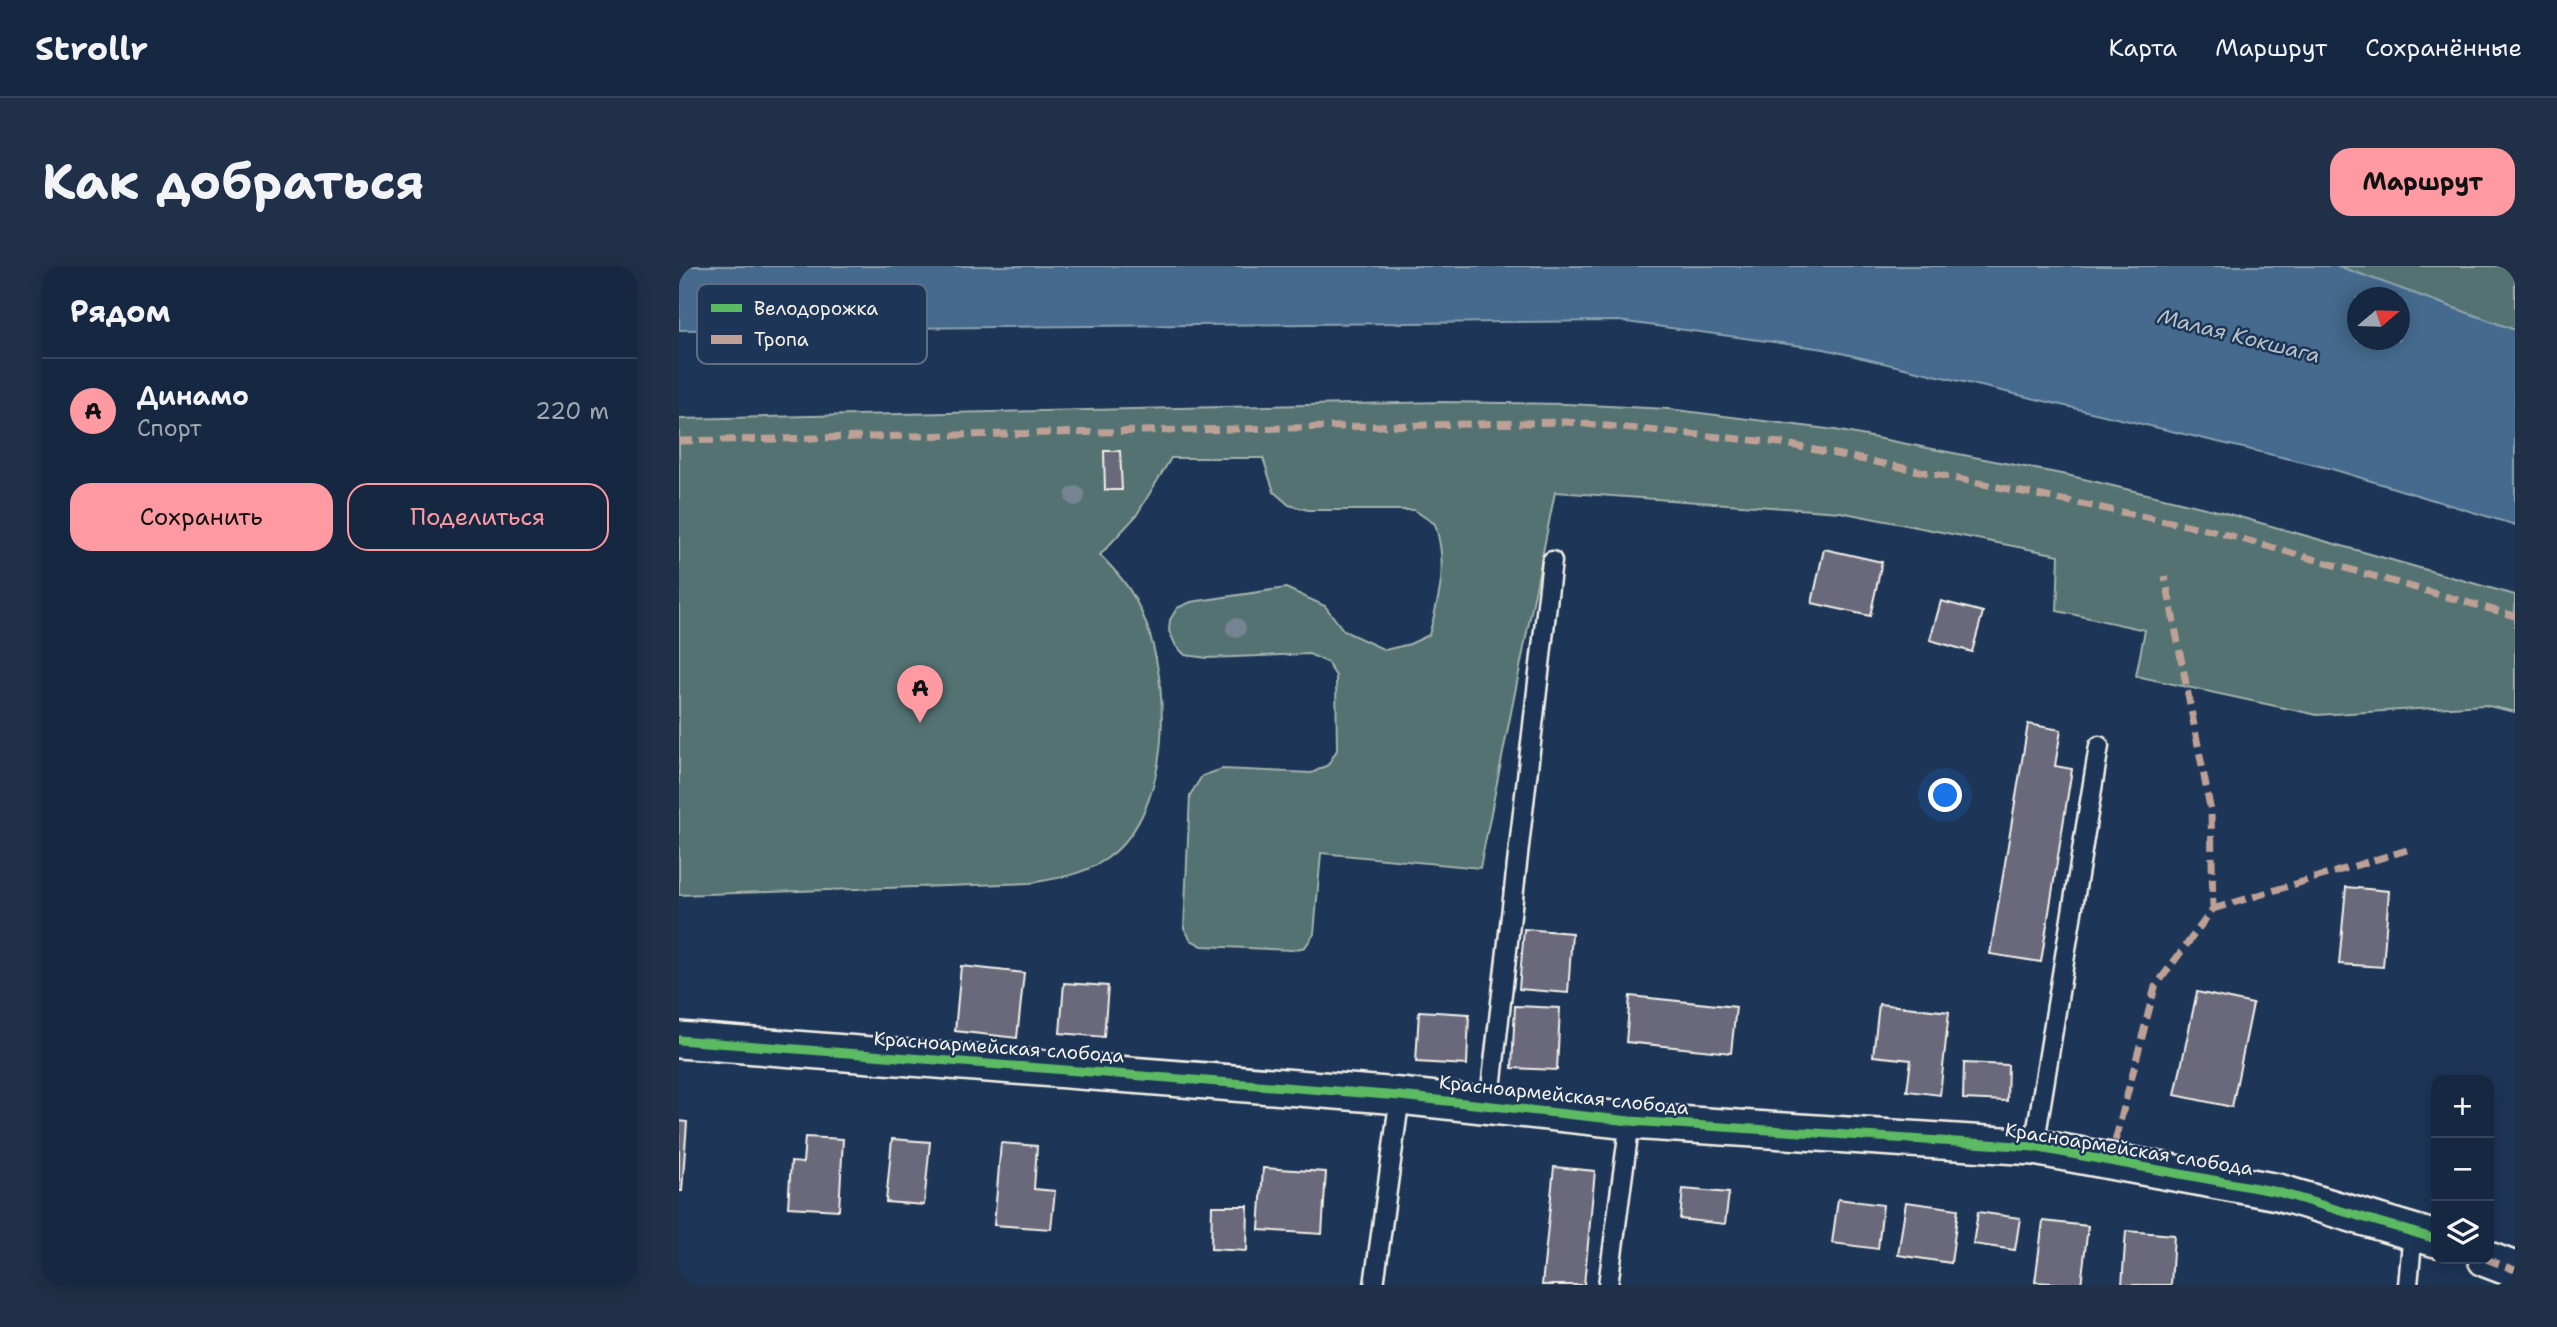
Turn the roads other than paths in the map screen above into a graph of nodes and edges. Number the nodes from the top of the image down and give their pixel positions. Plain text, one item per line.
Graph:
1 (1552, 561) dead end
2 (2099, 746) dead end
3 (679, 1040) edge
4 (1400, 1096) junction
5 (1489, 1106) junction
6 (1630, 1121) junction
7 (2034, 1147) junction
8 (2425, 1235) edge
9 (2494, 1262) edge
10 (2515, 1270) edge
11 (1374, 1285) edge
12 (1608, 1285) edge
13 (2408, 1285) edge

1 - 5 lane
2 - 7 lane
3 - 4 street, Красноармейская слобода
4 - 5 street, Красноармейская слобода
4 - 11 lane
5 - 6 street, Красноармейская слобода
6 - 7 street, Красноармейская слобода
6 - 12 lane
7 - 8 street, Красноармейская слобода
8 - 13 lane
9 - 10 street

